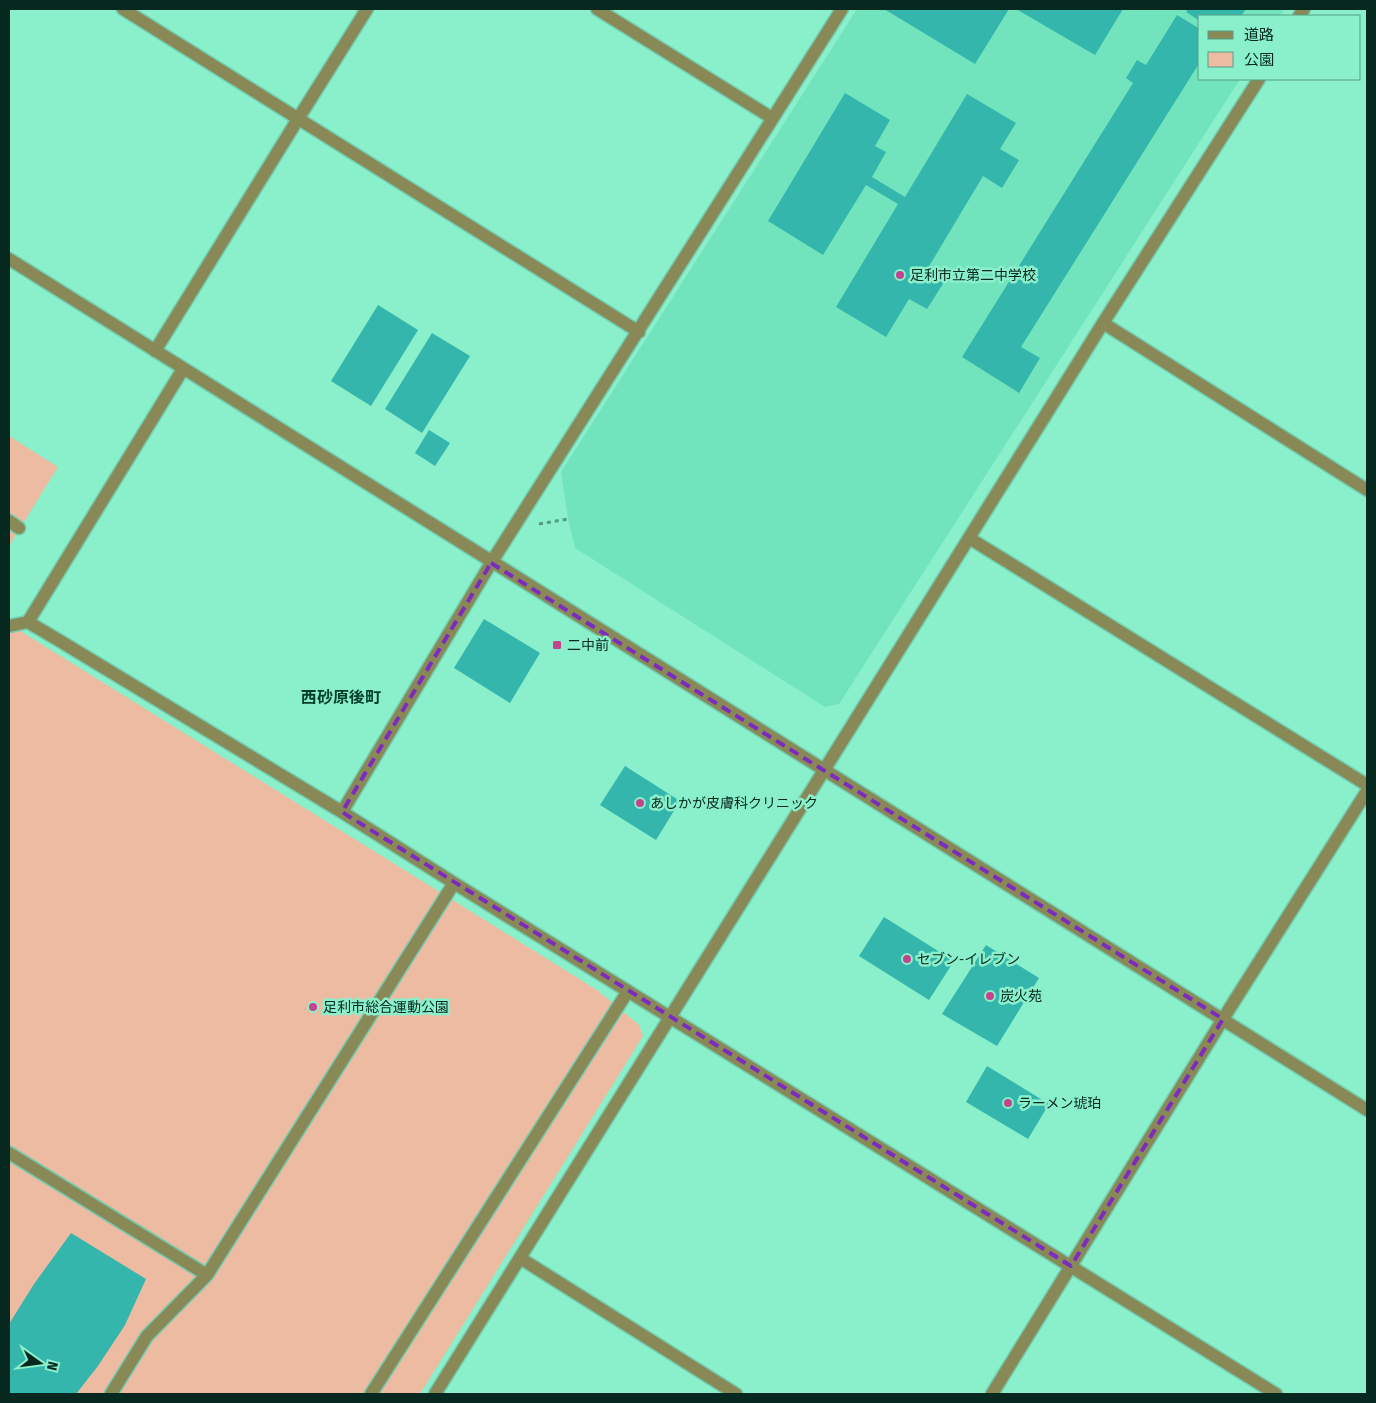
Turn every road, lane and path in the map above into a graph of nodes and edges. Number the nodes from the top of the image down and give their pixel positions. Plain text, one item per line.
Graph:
1 (123, 9) edge
2 (367, 9) edge
3 (597, 9) edge
4 (842, 9) edge
5 (1259, 80) edge
6 (772, 118) junction
7 (298, 119) junction
8 (9, 259) edge
9 (1103, 323) junction
10 (639, 332) junction
11 (155, 351) junction
12 (183, 369) junction
13 (1367, 490) edge
14 (568, 519) dead end
15 (536, 524) dead end
16 (969, 538) junction
17 (492, 563) junction
18 (28, 622) junction
19 (9, 626) edge
20 (825, 770) junction
21 (1367, 785) edge
22 (1367, 791) edge
23 (342, 812) junction
24 (454, 883) junction
25 (628, 992) junction
26 (670, 1016) junction
27 (1222, 1019) junction
28 (1367, 1110) edge
29 (9, 1153) edge
30 (520, 1258) junction
31 (1071, 1266) junction
32 (207, 1275) junction
33 (111, 1394) edge
34 (371, 1394) edge
35 (436, 1394) edge
36 (736, 1394) edge
37 (992, 1394) edge
38 (1276, 1394) edge

1 - 7 street
2 - 7 street
3 - 6 street
4 - 6 street
5 - 9 street
6 - 10 street
7 - 10 street
7 - 11 street
8 - 11 street
9 - 13 street
9 - 16 street
10 - 17 street
11 - 12 street
12 - 17 street
12 - 18 street
14 - 15 path
16 - 20 street
16 - 21 street
17 - 20 street
17 - 23 street
18 - 19 street
18 - 23 street
20 - 26 street
20 - 27 street
22 - 27 street
23 - 24 street
24 - 25 street
24 - 32 street
25 - 26 street
25 - 34 street
26 - 30 street
26 - 31 street
27 - 28 street
27 - 31 street
29 - 32 street
30 - 35 street
30 - 36 street
31 - 37 street
31 - 38 street
32 - 33 street

